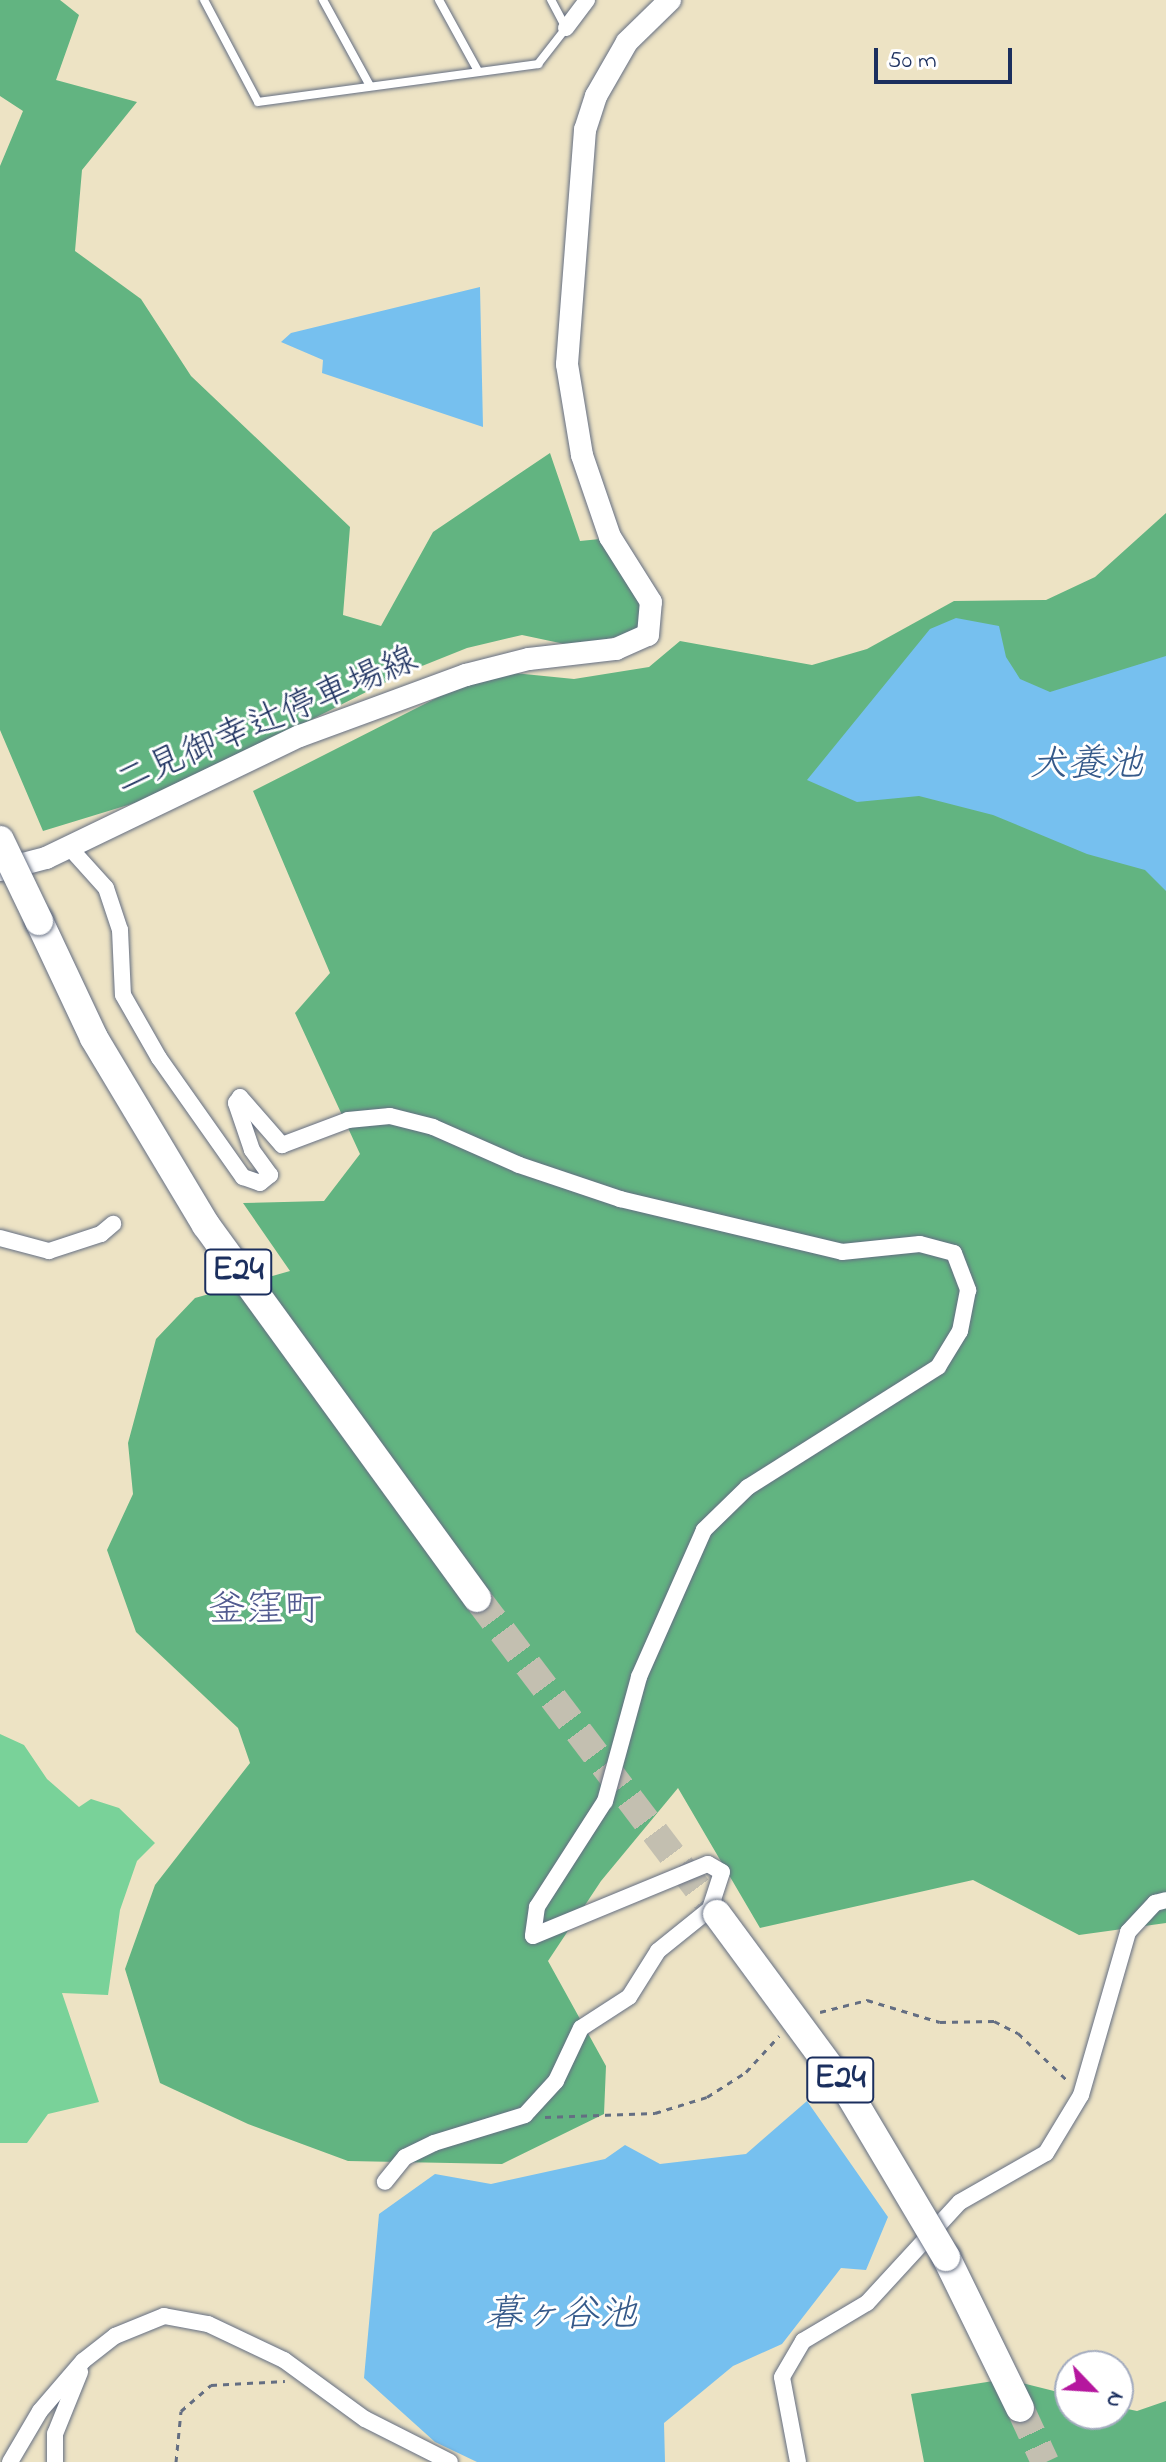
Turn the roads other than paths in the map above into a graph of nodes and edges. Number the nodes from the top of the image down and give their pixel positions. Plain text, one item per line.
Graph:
1 (204, 0) edge
2 (323, 0) edge
3 (439, 0) edge
4 (551, 0) edge
5 (587, 0) edge
6 (670, 0) edge
7 (566, 28) junction
8 (478, 71) junction
9 (370, 86) junction
10 (0, 840) edge
11 (69, 847) junction
12 (0, 859) edge
13 (0, 870) edge
14 (24, 891) junction
15 (113, 1224) dead end
16 (0, 1238) edge
17 (477, 1598) tunnel mouth
18 (1166, 1900) edge
19 (717, 1914) tunnel mouth
20 (385, 2182) dead end
21 (86, 2359) junction
22 (1020, 2408) tunnel mouth
23 (10, 2462) edge
24 (55, 2462) edge
25 (450, 2462) edge
26 (798, 2462) edge

1 - 9 lane
2 - 9 lane
3 - 8 lane
4 - 7 lane
5 - 7 street
6 - 11 main road, 二見御幸辻停車場線
7 - 8 lane
8 - 9 lane
10 - 14 highway, E24, bridge
11 - 13 main road, 二見御幸辻停車場線
11 - 20 street
12 - 14 highway, bridge
14 - 17 highway, E24, bridge
15 - 16 street
18 - 26 street
19 - 22 highway, E24, bridge
21 - 23 street
21 - 24 street
21 - 25 street

